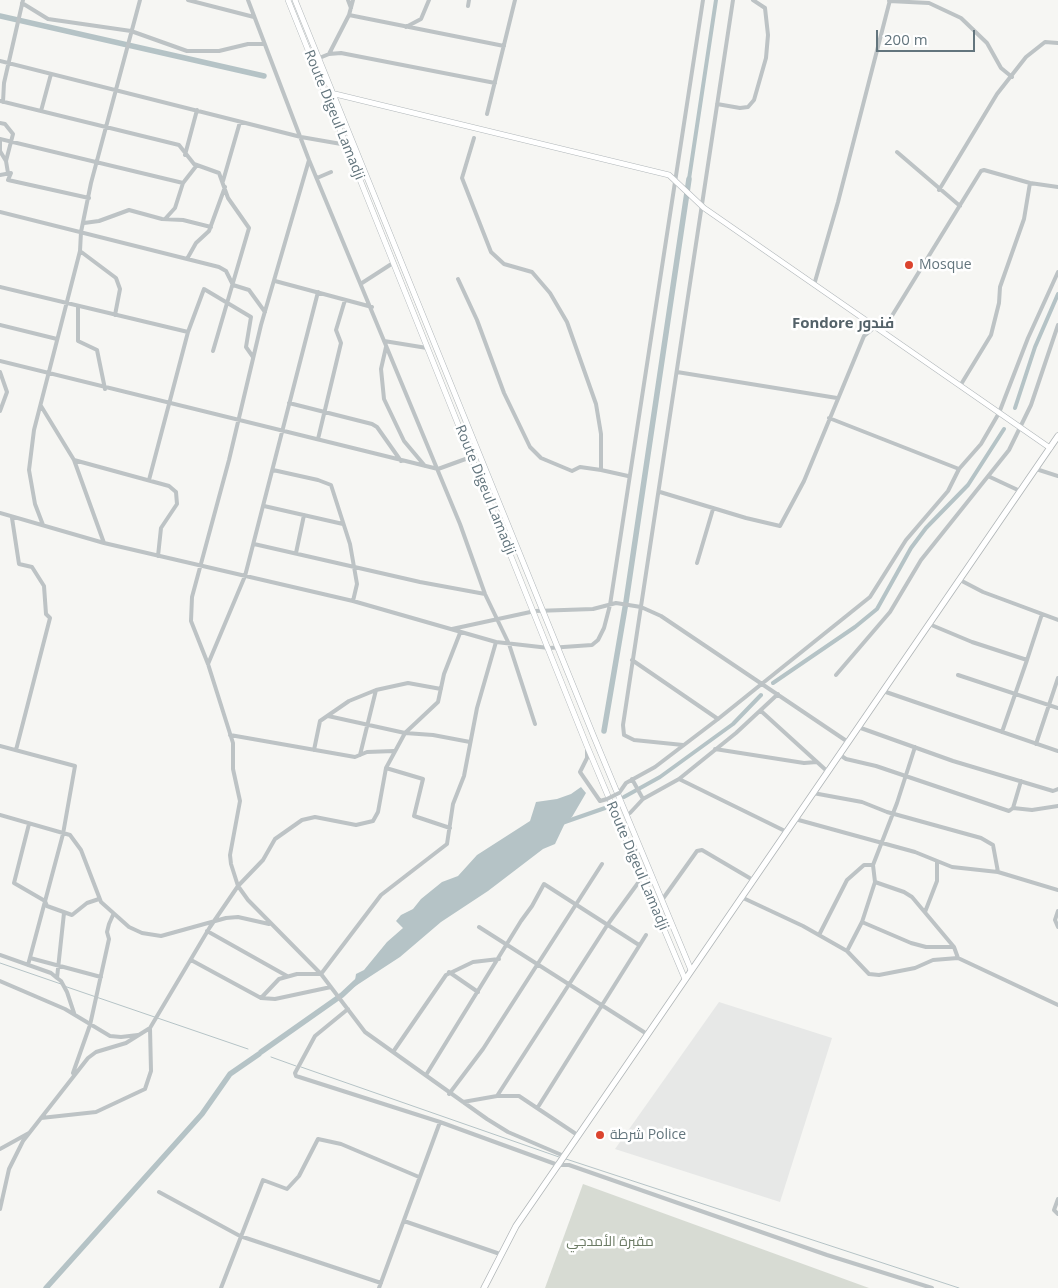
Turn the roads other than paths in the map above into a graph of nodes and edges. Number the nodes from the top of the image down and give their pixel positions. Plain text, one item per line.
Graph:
1 (140, 0) edge
2 (188, 0) edge
3 (248, 0) edge
4 (288, 0) edge
5 (295, 0) edge
6 (348, 0) edge
7 (352, 0) edge
8 (429, 0) edge
9 (469, 0) edge
10 (515, 0) edge
11 (703, 0) edge
12 (733, 0) edge
13 (753, 0) edge
14 (890, 0) edge
15 (23, 2) edge
16 (929, 2) edge
17 (468, 6) dead end
18 (351, 8) junction
19 (349, 15) junction
20 (254, 17) junction
21 (406, 27) junction
22 (131, 31) junction
23 (1058, 43) edge
24 (264, 44) junction
25 (504, 46) junction
26 (329, 54) junction
27 (318, 58) junction
28 (0, 61) edge
29 (312, 61) junction
30 (8, 63) junction
31 (51, 74) junction
32 (1012, 77) junction
33 (495, 83) junction
34 (116, 90) junction
35 (324, 92) junction
36 (333, 94) junction
37 (2, 102) edge
38 (717, 104) junction
39 (197, 110) junction
40 (41, 111) junction
41 (487, 114) dead end
42 (240, 122) junction
43 (0, 123) edge
44 (106, 127) junction
45 (301, 137) junction
46 (474, 138) dead end
47 (0, 139) edge
48 (13, 142) junction
49 (347, 145) junction
50 (897, 152) dead end
51 (185, 155) junction
52 (309, 160) junction
53 (6, 161) junction
54 (98, 163) junction
55 (197, 165) junction
56 (332, 172) dead end
57 (8, 173) junction
58 (0, 175) edge
59 (316, 178) junction
60 (223, 181) junction
61 (675, 181) junction
62 (184, 182) junction
63 (1030, 183) junction
64 (225, 187) junction
65 (1058, 187) edge
66 (939, 190) junction
67 (89, 198) junction
68 (700, 204) junction
69 (960, 206) junction
70 (0, 212) edge
71 (165, 219) junction
72 (84, 223) junction
73 (211, 227) junction
74 (81, 232) junction
75 (80, 251) junction
76 (187, 259) junction
77 (393, 263) junction
78 (1058, 272) edge
79 (458, 279) dead end
80 (275, 281) junction
81 (362, 283) junction
82 (233, 285) junction
83 (814, 285) junction
84 (0, 287) edge
85 (318, 292) junction
86 (345, 300) junction
87 (65, 304) junction
88 (227, 304) junction
89 (78, 307) junction
90 (372, 307) junction
91 (265, 312) junction
92 (115, 315) junction
93 (1058, 324) edge
94 (0, 325) edge
95 (875, 327) junction
96 (188, 332) junction
97 (882, 332) junction
98 (57, 339) junction
99 (384, 341) junction
100 (386, 347) junction
101 (428, 348) junction
102 (214, 351) dead end
103 (253, 357) junction
104 (0, 361) edge
105 (0, 372) edge
106 (677, 372) junction
107 (49, 374) junction
108 (960, 386) junction
109 (105, 389) junction
110 (837, 398) junction
111 (289, 403) junction
112 (169, 404) junction
113 (41, 406) junction
114 (0, 411) edge
115 (325, 412) junction
116 (999, 413) junction
117 (829, 418) junction
118 (239, 420) junction
119 (1020, 428) junction
120 (283, 430) junction
121 (1058, 436) edge
122 (318, 439) junction
123 (1050, 448) junction
124 (471, 457) junction
125 (74, 460) junction
126 (401, 461) junction
127 (425, 466) junction
128 (438, 469) junction
129 (959, 469) junction
130 (273, 470) junction
131 (600, 470) junction
132 (1036, 470) junction
133 (1052, 474) junction
134 (628, 476) junction
135 (1058, 476) edge
136 (990, 477) junction
137 (149, 480) junction
138 (1058, 481) edge
139 (660, 492) junction
140 (1020, 492) junction
141 (264, 506) junction
142 (713, 509) junction
143 (0, 514) edge
144 (304, 515) junction
145 (12, 518) junction
146 (343, 524) junction
147 (43, 525) junction
148 (104, 543) junction
149 (254, 544) junction
150 (296, 553) junction
151 (158, 556) junction
152 (697, 564) dead end
153 (201, 566) junction
154 (354, 566) junction
155 (245, 576) junction
156 (960, 580) junction
157 (485, 594) junction
158 (353, 602) junction
159 (610, 605) junction
160 (641, 607) junction
161 (542, 610) junction
162 (535, 611) junction
163 (1042, 614) junction
164 (496, 619) junction
165 (1058, 620) edge
166 (929, 624) junction
167 (449, 630) junction
168 (460, 633) junction
169 (496, 642) junction
170 (509, 644) junction
171 (549, 648) junction
172 (558, 648) junction
173 (632, 660) junction
174 (1028, 660) junction
175 (208, 664) junction
176 (836, 675) dead end
177 (958, 675) dead end
178 (1058, 678) edge
179 (762, 682) junction
180 (441, 689) junction
181 (376, 690) junction
182 (883, 690) junction
183 (778, 694) junction
184 (1016, 694) junction
185 (1049, 704) junction
186 (1058, 708) edge
187 (761, 711) junction
188 (328, 716) junction
189 (718, 719) junction
190 (535, 724) dead end
191 (367, 725) junction
192 (858, 727) junction
193 (1002, 732) junction
194 (405, 733) junction
195 (230, 735) junction
196 (470, 742) junction
197 (848, 742) junction
198 (1036, 744) junction
199 (683, 745) junction
200 (0, 746) edge
201 (587, 746) junction
202 (915, 747) junction
203 (715, 749) junction
204 (16, 750) junction
205 (314, 750) junction
206 (394, 751) junction
207 (1058, 751) edge
208 (840, 754) junction
209 (360, 755) junction
210 (817, 762) junction
211 (386, 768) junction
212 (828, 772) junction
213 (904, 777) junction
214 (632, 778) junction
215 (679, 779) junction
216 (1021, 781) junction
217 (1058, 791) edge
218 (813, 792) junction
219 (643, 799) junction
220 (1058, 806) edge
221 (1013, 808) junction
222 (630, 813) dead end
223 (892, 813) junction
224 (0, 815) edge
225 (795, 819) junction
226 (29, 824) junction
227 (450, 828) junction
228 (787, 832) junction
229 (63, 834) junction
230 (882, 844) junction
231 (937, 862) junction
232 (602, 864) dead end
233 (873, 865) junction
234 (998, 872) junction
235 (754, 880) junction
236 (875, 882) junction
237 (638, 883) dead end
238 (238, 886) junction
239 (1058, 890) edge
240 (741, 898) junction
241 (99, 899) junction
242 (662, 900) junction
243 (45, 901) junction
244 (577, 903) junction
245 (64, 912) junction
246 (925, 912) junction
247 (1058, 912) edge
248 (113, 915) junction
249 (214, 921) junction
250 (862, 922) junction
251 (269, 924) junction
252 (608, 924) junction
253 (479, 927) dead end
254 (1058, 927) edge
255 (207, 931) junction
256 (646, 935) dead end
257 (819, 935) junction
258 (639, 945) junction
259 (507, 946) junction
260 (954, 947) junction
261 (847, 951) junction
262 (0, 955) edge
263 (30, 958) junction
264 (958, 958) junction
265 (191, 960) junction
266 (499, 960) junction
267 (28, 965) junction
268 (538, 966) junction
269 (59, 967) junction
270 (692, 970) junction
271 (448, 972) junction
272 (321, 974) junction
273 (287, 976) junction
274 (101, 977) junction
275 (57, 978) junction
276 (685, 980) junction
277 (0, 981) edge
278 (569, 985) junction
279 (331, 987) junction
280 (478, 992) junction
281 (261, 998) junction
282 (601, 1005) junction
283 (1058, 1006) edge
284 (348, 1009) junction
285 (76, 1017) junction
286 (90, 1025) junction
287 (150, 1028) junction
288 (143, 1034) junction
289 (648, 1034) junction
290 (393, 1052) junction
291 (426, 1075) junction
292 (72, 1077) junction
293 (449, 1094) junction
294 (497, 1096) junction
295 (463, 1102) junction
296 (538, 1107) junction
297 (41, 1118) junction
298 (440, 1122) junction
299 (31, 1131) junction
300 (579, 1136) junction
301 (0, 1149) edge
302 (564, 1156) junction
303 (558, 1164) junction
304 (419, 1177) junction
305 (159, 1192) dead end
306 (1058, 1200) edge
307 (0, 1208) edge
308 (1058, 1214) edge
309 (404, 1221) junction
310 (240, 1236) junction
311 (500, 1254) junction
312 (381, 1283) junction
313 (221, 1288) edge
314 (379, 1288) edge
315 (484, 1288) edge
316 (932, 1288) edge

1 - 22 street
2 - 20 street
3 - 20 street
4 - 29 main road, Route Digeul Lamadji
5 - 27 main road, Route Digeul Lamadji
6 - 18 street
7 - 18 street
8 - 21 street
9 - 17 street
10 - 25 street
11 - 61 street
12 - 38 street
13 - 38 street
14 - 16 street
14 - 83 street
15 - 22 street
15 - 30 street
16 - 32 street
18 - 19 street
19 - 21 street
19 - 26 street
20 - 24 street
21 - 25 street
22 - 24 street
22 - 34 street
23 - 32 street
24 - 45 street
25 - 33 street
26 - 27 street
26 - 33 street
27 - 29 street
27 - 36 main road, Route Digeul Lamadji
28 - 30 street
29 - 35 main road, Route Digeul Lamadji
30 - 31 street
30 - 37 street
31 - 34 street
31 - 40 street
32 - 66 street
33 - 41 street
34 - 39 street
34 - 44 street
35 - 36 main road
35 - 49 main road, Route Digeul Lamadji
36 - 61 main road
36 - 161 main road, Route Digeul Lamadji
37 - 40 street
38 - 68 street
39 - 42 street
39 - 51 street
40 - 44 street
42 - 45 street
42 - 60 street
43 - 48 street
44 - 51 street
44 - 54 street
45 - 49 street
45 - 52 street
46 - 131 street
47 - 48 street
47 - 53 street
48 - 53 street
48 - 54 street
49 - 77 main road, Route Digeul Lamadji
50 - 66 street
51 - 55 street
52 - 59 street
52 - 80 street
53 - 57 street
54 - 62 street
54 - 67 street
55 - 60 street
55 - 62 street
56 - 59 street
57 - 58 street
57 - 67 street
59 - 81 street
60 - 64 street
61 - 68 main road
61 - 134 street
62 - 71 street
63 - 65 street
63 - 69 street
63 - 108 street
64 - 73 street
64 - 82 street
66 - 69 street
67 - 72 street
68 - 83 main road
68 - 106 street
69 - 97 street
70 - 74 street
71 - 72 street
71 - 73 street
72 - 74 street
73 - 76 street
74 - 75 street
74 - 76 street
75 - 87 street
75 - 92 street
76 - 82 street
77 - 81 street
77 - 101 main road, Route Digeul Lamadji
78 - 116 street
79 - 131 street
80 - 85 street
80 - 91 street
81 - 90 street
82 - 88 street
82 - 91 street
83 - 95 main road
84 - 87 street
85 - 86 street
85 - 111 street
86 - 90 street
86 - 115 street
87 - 89 street
87 - 98 street
88 - 96 street
88 - 102 street
88 - 103 street
89 - 92 street
89 - 109 street
90 - 99 street
91 - 103 street
92 - 96 street
93 - 119 street
94 - 98 street
95 - 97 main road
95 - 110 street
96 - 112 street
97 - 108 main road
98 - 107 street
99 - 100 street
99 - 101 street
100 - 127 street
100 - 128 street
101 - 124 main road, Route Digeul Lamadji
103 - 118 street
104 - 107 street
105 - 114 street
106 - 110 street
106 - 139 street
107 - 109 street
107 - 113 street
108 - 116 main road
109 - 112 street
110 - 117 street
111 - 115 street
111 - 120 street
112 - 118 street
112 - 137 street
113 - 125 street
113 - 147 street
115 - 122 street
115 - 126 street
116 - 119 main road
116 - 129 street
117 - 129 street
117 - 142 street
118 - 120 street
118 - 153 street
119 - 123 main road
119 - 136 street
120 - 122 street
120 - 130 street
121 - 123 highway
122 - 126 street
123 - 132 highway
124 - 128 street
124 - 162 main road, Route Digeul Lamadji
125 - 137 street
125 - 148 street
126 - 127 street
127 - 128 street
128 - 157 street
129 - 179 street
130 - 141 street
130 - 146 street
131 - 134 street
132 - 133 street
132 - 140 highway
133 - 135 street
133 - 138 street
134 - 159 street
136 - 140 street
136 - 176 street
137 - 151 street
139 - 142 street
139 - 160 street
140 - 156 highway
141 - 144 street
141 - 149 street
142 - 152 street
143 - 145 street
144 - 146 street
144 - 150 street
145 - 147 street
145 - 204 street
146 - 154 street
147 - 148 street
148 - 151 street
149 - 150 street
149 - 155 street
150 - 154 street
151 - 153 street
153 - 155 street
153 - 175 street
154 - 157 street
154 - 158 street
155 - 158 street
155 - 175 street
156 - 163 street
156 - 166 highway
157 - 164 street
158 - 167 street
159 - 160 street
159 - 161 street
159 - 172 street
160 - 173 street
160 - 179 street
161 - 162 street
161 - 172 main road, Route Digeul Lamadji
162 - 164 street
162 - 171 main road, Route Digeul Lamadji
163 - 165 street
163 - 174 street
164 - 167 street
164 - 170 street
166 - 174 street
166 - 182 highway
167 - 168 street
168 - 169 street
168 - 180 street
169 - 170 street
169 - 196 street
170 - 171 street
170 - 190 street
171 - 172 street
171 - 201 main road, Route Digeul Lamadji
172 - 242 main road, Route Digeul Lamadji
173 - 189 street
173 - 199 street
174 - 184 street
175 - 195 street
177 - 184 street
178 - 185 street
179 - 183 street
179 - 189 street
180 - 181 street
180 - 194 street
181 - 188 street
181 - 191 street
182 - 192 highway
182 - 193 street
183 - 187 street
183 - 197 street
184 - 185 street
184 - 193 street
185 - 186 street
185 - 198 street
187 - 203 street
187 - 210 street
188 - 191 street
188 - 205 street
189 - 199 street
191 - 194 street
191 - 209 street
192 - 197 highway
192 - 202 street
193 - 198 street
194 - 196 street
194 - 206 street
195 - 205 street
195 - 238 street
196 - 227 street
197 - 208 highway
198 - 207 street
199 - 214 street
200 - 204 street
201 - 214 street, bridge
201 - 276 main road, Route Digeul Lamadji
202 - 213 street
202 - 216 street
203 - 210 street
203 - 215 street
204 - 229 street
205 - 209 street
206 - 209 street
206 - 211 street
208 - 212 highway
208 - 213 street
210 - 212 street
211 - 227 street
211 - 238 street
212 - 218 highway
213 - 221 street
213 - 223 street
214 - 219 street
215 - 219 street
215 - 228 street
216 - 217 street
216 - 221 street
218 - 223 street
218 - 225 highway
219 - 222 street
220 - 221 street
223 - 230 street
223 - 234 street
224 - 226 street
225 - 228 highway
225 - 230 street
226 - 229 street
226 - 243 street
227 - 272 street
228 - 235 highway
229 - 241 street
229 - 243 street
230 - 231 street
230 - 233 street
231 - 234 street
231 - 246 street
232 - 244 street
233 - 236 street
233 - 257 street
234 - 239 street
235 - 240 highway
235 - 242 street
236 - 246 street
236 - 250 street
237 - 252 street
238 - 249 street
238 - 251 street
240 - 257 street
240 - 270 highway
241 - 245 street
241 - 248 street
242 - 270 main road, Route Digeul Lamadji
243 - 245 street
243 - 263 street
244 - 252 street
244 - 259 street
244 - 268 street
245 - 269 street
246 - 260 street
247 - 254 street
248 - 249 street
248 - 274 street
249 - 251 street
249 - 255 street
250 - 260 street
250 - 261 street
251 - 272 street
252 - 258 street
252 - 278 street
253 - 259 street
255 - 265 street
255 - 273 street
256 - 258 street
257 - 261 street
258 - 282 street
259 - 266 street
259 - 268 street
260 - 264 street
261 - 264 street
262 - 267 street
263 - 267 street
263 - 269 street
264 - 283 street
265 - 281 street
265 - 287 street
266 - 271 street
266 - 280 street
267 - 275 street
268 - 278 street
268 - 293 street
269 - 274 street
269 - 275 street
270 - 276 highway
271 - 280 street
271 - 290 street
272 - 273 street
272 - 279 street
273 - 281 street
274 - 286 street
275 - 285 street
276 - 289 highway
277 - 285 street
278 - 282 street
278 - 294 street
279 - 281 street
279 - 284 street
280 - 291 street
282 - 289 street
282 - 296 street
284 - 290 street
284 - 298 street
285 - 286 street
286 - 288 street
286 - 292 street
287 - 288 street
287 - 297 street
288 - 292 street
289 - 300 highway
290 - 291 street
291 - 293 street
292 - 297 street
293 - 295 street
294 - 295 street
294 - 296 street
295 - 302 street
296 - 300 street
297 - 299 street
298 - 303 street
298 - 304 street
299 - 301 street
299 - 307 street
300 - 302 highway
302 - 303 highway
303 - 311 highway
303 - 316 street
304 - 309 street
304 - 310 street
305 - 310 street
306 - 308 street
309 - 311 street
309 - 312 street
310 - 312 street
310 - 313 street
311 - 315 highway
312 - 314 street

